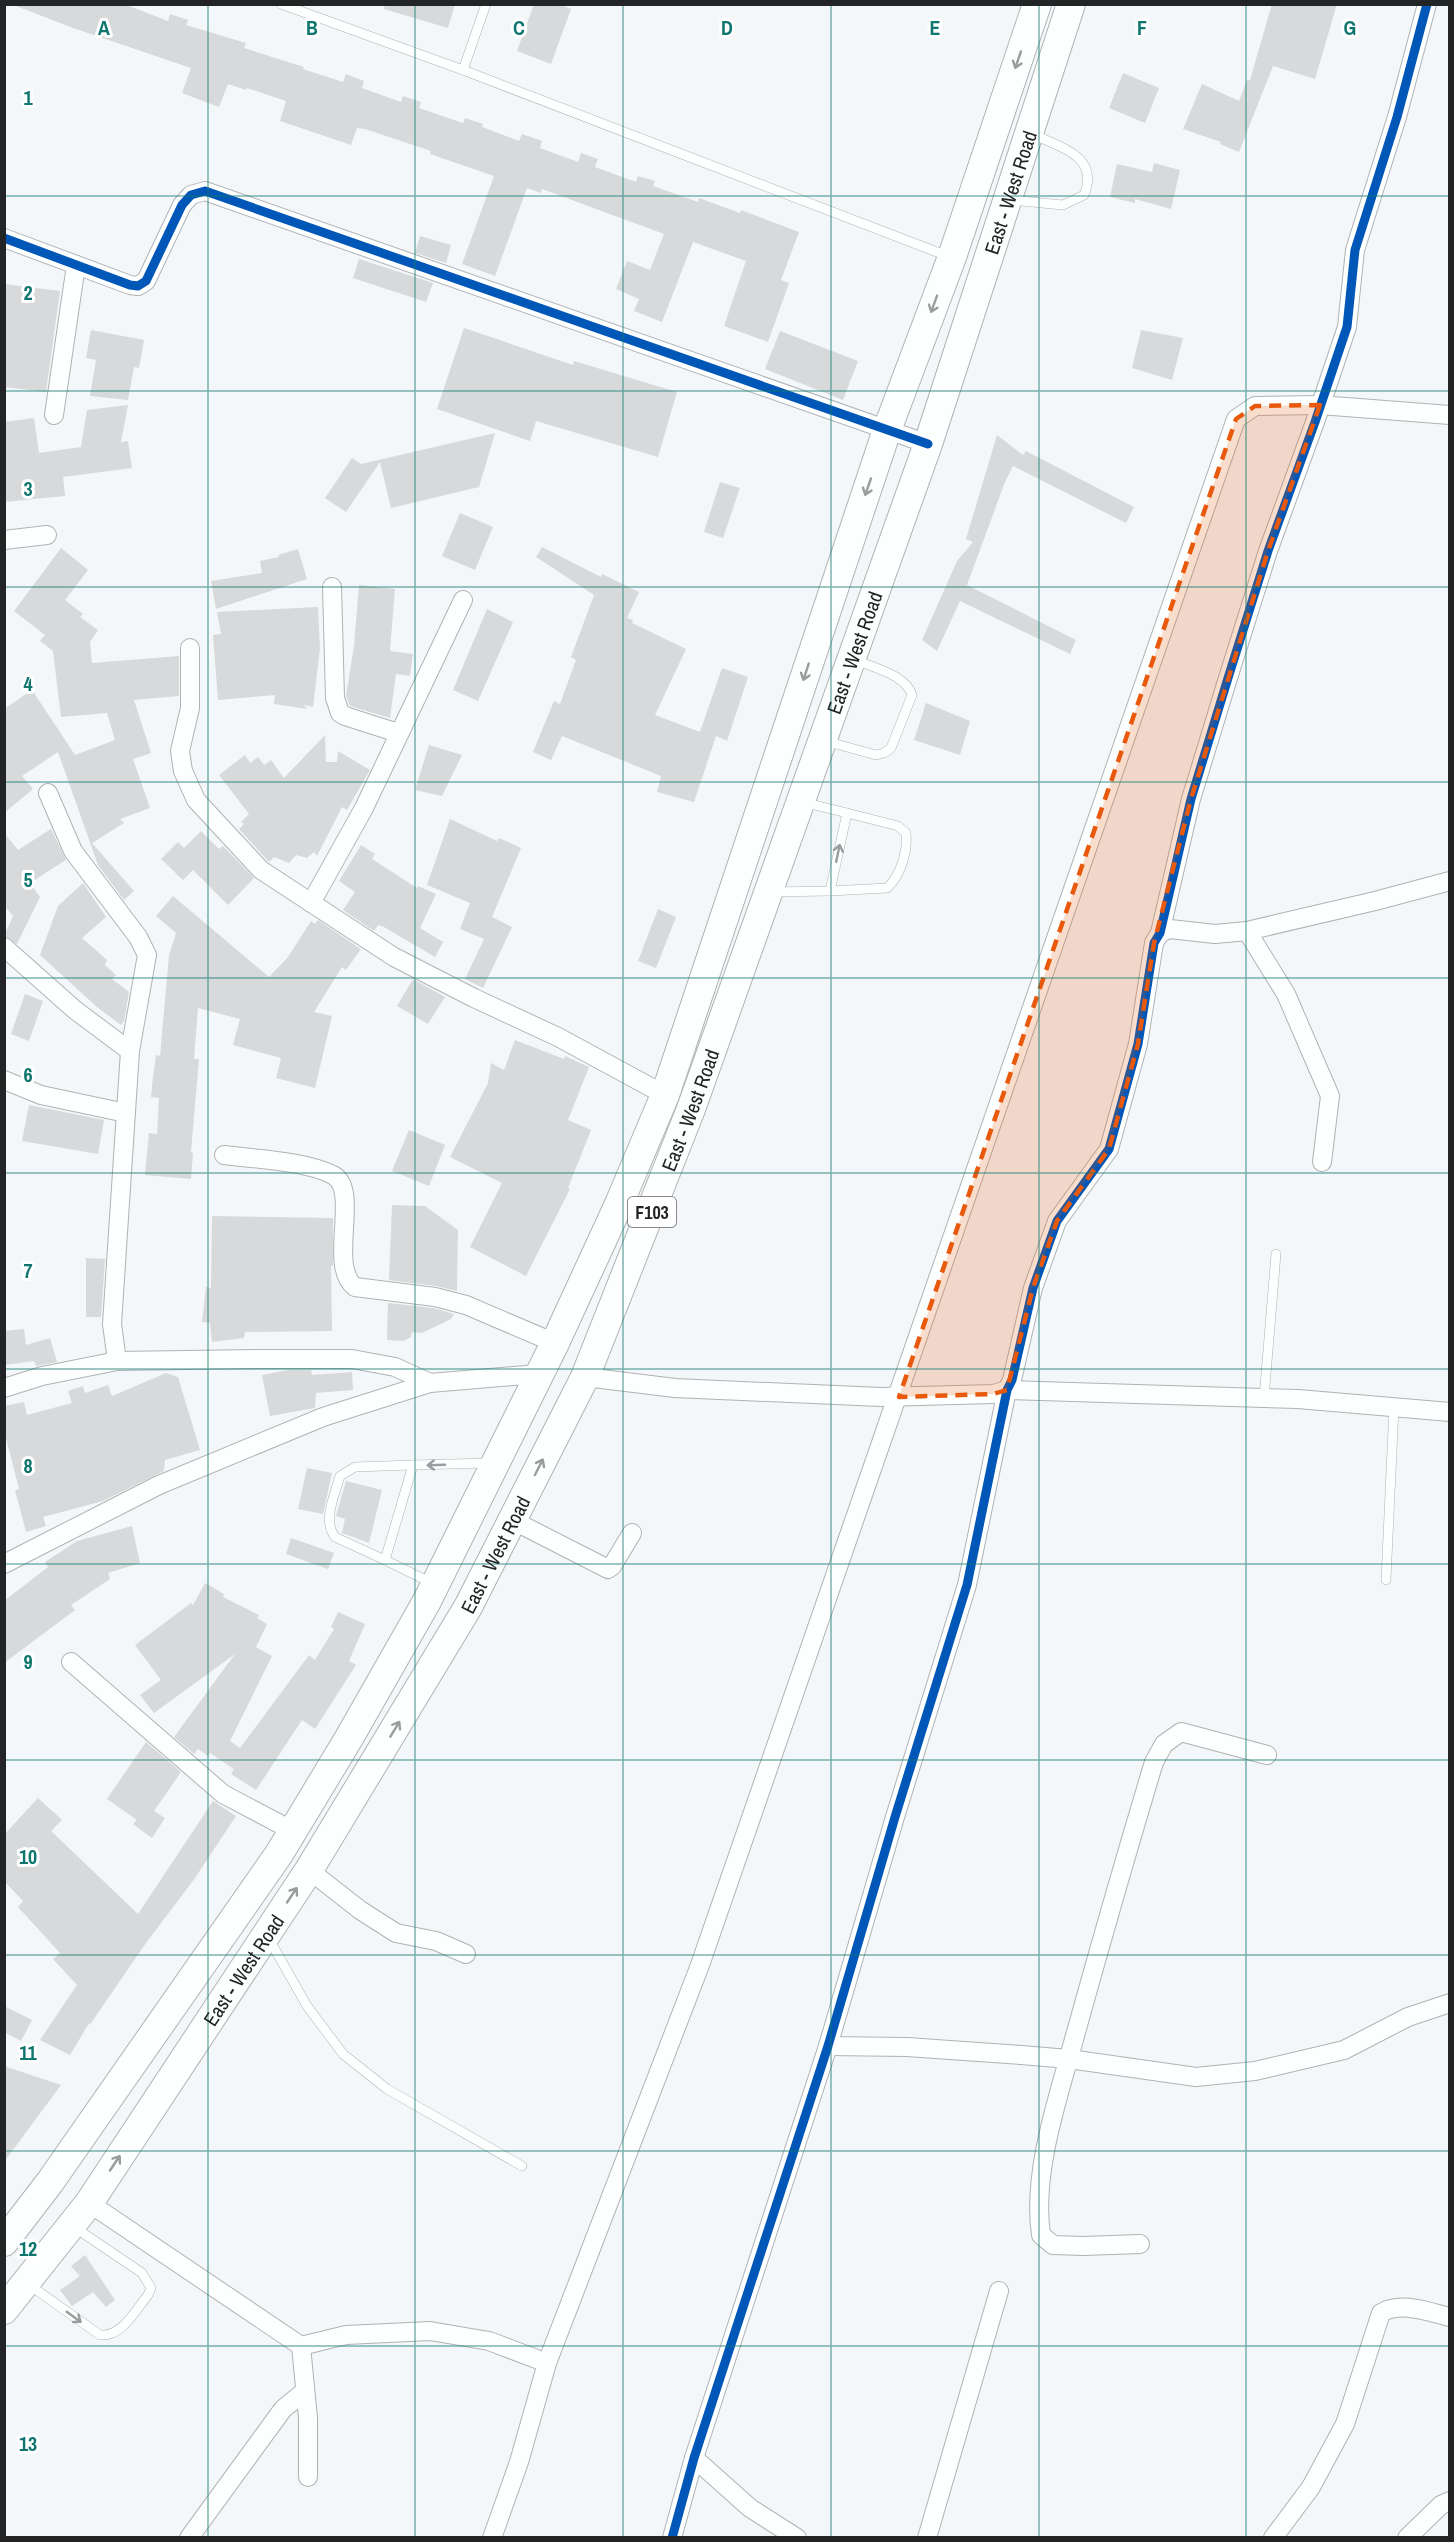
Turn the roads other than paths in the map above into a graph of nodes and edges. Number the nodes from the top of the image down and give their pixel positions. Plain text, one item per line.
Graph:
1 (282, 4) edge
2 (486, 4) edge
3 (1037, 4) edge
4 (1071, 4) edge
5 (1427, 4) edge
6 (463, 70) junction
7 (1030, 132) junction
8 (1007, 200) junction
9 (4, 238) edge
10 (952, 257) junction
11 (76, 265) junction
12 (1320, 405) junction
13 (54, 415) dead end
14 (1449, 415) edge
15 (887, 430) junction
16 (928, 444) junction
17 (46, 535) dead end
18 (4, 540) edge
19 (332, 587) dead end
20 (463, 600) dead end
21 (190, 648) dead end
22 (852, 658) junction
23 (398, 733) junction
24 (822, 741) junction
25 (48, 793) dead end
26 (801, 802) junction
27 (847, 813) junction
28 (1449, 881) edge
29 (830, 891) junction
30 (768, 892) junction
31 (311, 903) junction
32 (1247, 931) junction
33 (1160, 933) junction
34 (4, 947) edge
35 (130, 1051) junction
36 (4, 1080) edge
37 (665, 1095) junction
38 (126, 1113) junction
39 (224, 1155) dead end
40 (1322, 1162) dead end
41 (1276, 1254) dead end
42 (555, 1342) junction
43 (117, 1361) junction
44 (538, 1374) junction
45 (585, 1377) junction
46 (430, 1383) junction
47 (4, 1388) edge
48 (1007, 1390) junction
49 (899, 1396) junction
50 (1264, 1398) junction
51 (1394, 1407) junction
52 (1449, 1412) edge
53 (494, 1463) junction
54 (413, 1465) junction
55 (512, 1520) junction
56 (632, 1533) dead end
57 (385, 1560) junction
58 (4, 1564) edge
59 (1386, 1580) dead end
60 (435, 1584) junction
61 (70, 1662) dead end
62 (1267, 1755) dead end
63 (293, 1831) junction
64 (309, 1870) junction
65 (267, 1934) junction
66 (466, 1954) dead end
67 (1449, 2003) edge
68 (828, 2046) junction
69 (1069, 2059) junction
70 (522, 2166) dead end
71 (88, 2203) junction
72 (71, 2225) junction
73 (4, 2242) edge
74 (1140, 2244) dead end
75 (26, 2282) junction
76 (999, 2291) dead end
77 (4, 2310) edge
78 (1449, 2317) edge
79 (301, 2346) junction
80 (548, 2362) junction
81 (305, 2391) junction
82 (694, 2458) junction
83 (308, 2477) dead end
84 (1449, 2501) edge
85 (189, 2538) edge
86 (492, 2538) edge
87 (672, 2538) edge
88 (797, 2538) edge
89 (927, 2538) edge
90 (1273, 2538) edge
91 (1407, 2538) edge

1 - 6 lane
2 - 6 lane
3 -> 10 main road, East - West Road / F103
4 - 7 main road, East - West Road / F103
5 - 12 street
6 - 10 lane
7 - 8 main road, East - West Road / F103
7 - 8 lane
8 - 16 main road, East - West Road / F103
9 - 11 street
10 -> 15 main road, East - West Road / F103
11 - 13 street
11 - 15 street
12 - 14 street
12 - 33 street
12 - 49 street
15 - 16 street
15 -> 37 main road, East - West Road / F103
16 - 22 main road, East - West Road / F103
17 - 18 street
19 - 23 street
20 - 23 street
21 - 31 street
22 - 24 main road, East - West Road / F103
22 - 24 lane
23 - 31 street
24 - 26 main road, East - West Road / F103
25 - 35 street
26 - 27 lane
26 - 30 main road, East - West Road / F103
29 -> 27 lane
27 - 29 lane
28 - 32 street
29 - 30 lane
30 - 45 main road, East - West Road / F103
31 - 37 street
32 - 33 street
32 - 40 street
33 - 48 street
34 - 35 street
35 - 38 street
36 - 38 street
37 - 42 main road, East - West Road / F103
38 - 43 street
39 - 42 street
41 - 50 lane
42 - 44 main road, East - West Road / F103
43 - 46 street
43 - 47 street
44 - 46 street
44 - 53 main road, East - West Road / F103
45 - 49 street
55 -> 45 main road, East - West Road / F103
46 - 58 street
48 - 49 street
48 - 50 street
48 - 68 street
49 - 80 street
50 - 51 street
51 - 52 street
51 - 59 lane
53 -> 54 lane
53 - 60 main road, East - West Road / F103
54 - 57 lane
54 - 57 lane
55 - 56 street
64 -> 55 main road, East - West Road / F103
57 - 60 lane
60 - 63 main road, East - West Road / F103
61 - 63 street
62 - 69 street
63 - 73 main road, East - West Road / F103
65 -> 64 main road, East - West Road / F103
64 - 66 street
65 - 70 lane
71 -> 65 main road, East - West Road / F103
67 - 69 street
68 - 69 street
68 - 82 street
69 - 74 street
71 - 72 main road, East - West Road / F103
71 - 79 street
72 - 75 main road, East - West Road / F103
75 -> 72 lane
75 - 77 main road, East - West Road / F103
76 - 89 street
78 - 90 street
79 - 80 street
79 - 81 street
80 - 86 street
81 - 83 street
81 - 85 street
82 - 87 street
82 - 88 street
84 - 91 street

